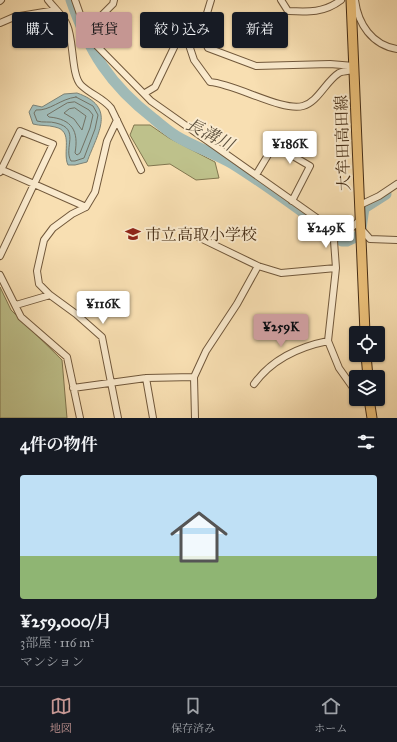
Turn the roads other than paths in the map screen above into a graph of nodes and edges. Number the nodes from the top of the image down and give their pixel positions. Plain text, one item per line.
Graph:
1 (48, 0) edge
2 (75, 0) edge
3 (114, 0) edge
4 (211, 0) edge
5 (281, 0) edge
6 (341, 0) edge
7 (351, 0) edge
8 (356, 0) edge
9 (56, 10) junction
10 (79, 12) edge
11 (105, 12) edge
12 (207, 12) edge
13 (0, 23) edge
14 (99, 48) edge
15 (174, 48) edge
16 (189, 48) edge
17 (208, 48) edge
18 (397, 49) edge
19 (354, 68) junction
20 (145, 93) junction
21 (117, 120) junction
22 (0, 170) edge
23 (141, 170) dead end
24 (256, 175) junction
25 (397, 184) edge
26 (35, 185) junction
27 (292, 201) junction
28 (360, 205) junction
29 (86, 207) junction
30 (360, 224) junction
31 (338, 233) junction
32 (196, 236) dead end
33 (397, 240) edge
34 (0, 256) edge
35 (258, 266) junction
36 (336, 268) junction
37 (0, 275) edge
38 (50, 295) junction
39 (16, 306) junction
40 (365, 326) edge
41 (328, 341) junction
42 (194, 377) junction
43 (146, 378) junction
44 (349, 382) edge
45 (112, 383) junction
46 (254, 384) dead end
47 (73, 388) junction
48 (368, 406) edge
49 (80, 418) edge
50 (118, 418) edge
51 (153, 418) edge
52 (195, 418) edge
53 (372, 418) edge

1 - 9 street
2 - 10 street
3 - 11 street
4 - 12 street
5 - 6 street
7 - 19 main road, 大牟田高田線
8 - 18 street
9 - 13 street
9 - 21 street
14 - 20 street
15 - 20 street
16 - 19 street
17 - 19 street
19 - 28 main road, 大牟田高田線
20 - 24 street
21 - 23 street
21 - 29 street
22 - 26 street
22 - 26 street
24 - 27 street
24 - 27 street
25 - 28 street
26 - 29 street
26 - 34 street
27 - 31 street
28 - 30 main road, 大牟田高田線
29 - 38 street
30 - 31 street
30 - 33 street
30 - 40 main road, 大牟田高田線
31 - 36 street
32 - 35 street
35 - 36 street
35 - 42 street
36 - 41 street
37 - 39 street
38 - 39 street
38 - 45 street
39 - 47 street
41 - 44 street
41 - 46 street
42 - 43 street
42 - 52 street
43 - 45 street
43 - 51 street
45 - 47 street
45 - 50 street
47 - 49 street
48 - 53 main road

